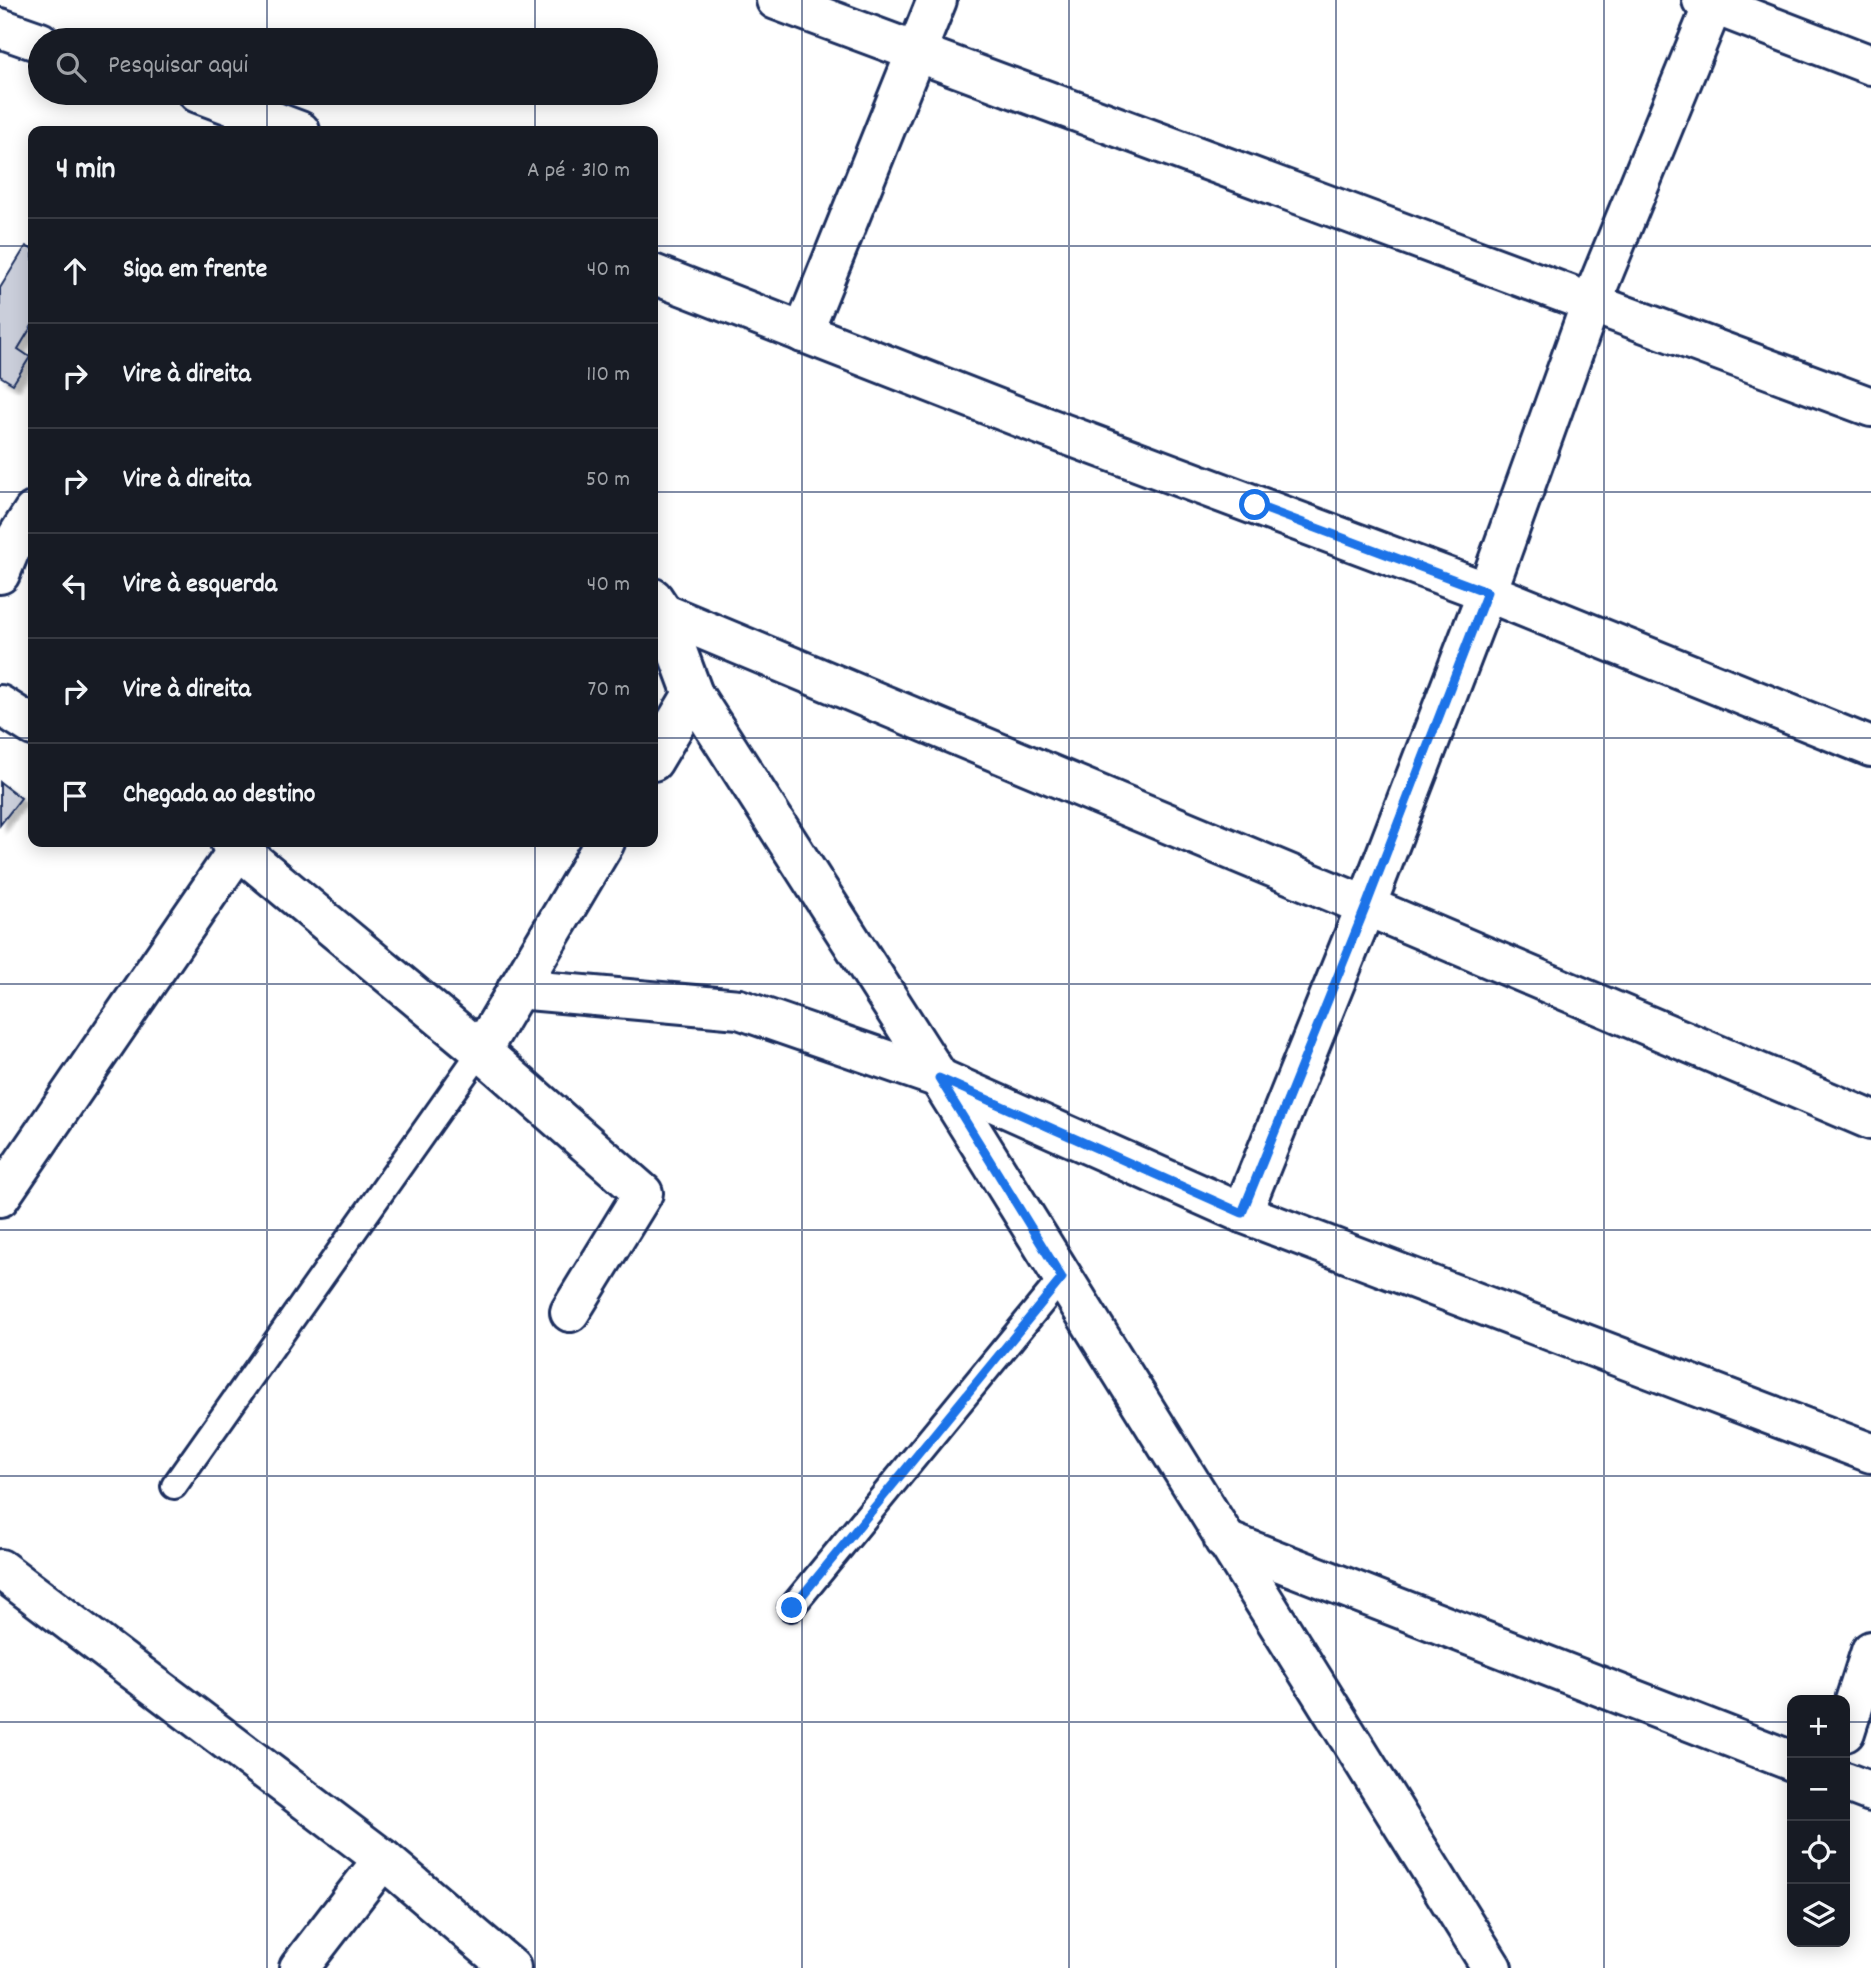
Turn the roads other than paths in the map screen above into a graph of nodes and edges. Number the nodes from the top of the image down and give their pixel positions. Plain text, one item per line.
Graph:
1 (776, 0) edge
2 (937, 0) edge
3 (1710, 1) edge
4 (0, 29) edge
5 (28, 38) edge
6 (918, 51) junction
7 (1871, 65) edge
8 (218, 105) edge
9 (242, 120) edge
10 (274, 126) edge
11 (658, 276) edge
12 (1591, 303) junction
13 (803, 333) junction
14 (1871, 407) edge
15 (28, 520) edge
16 (0, 574) edge
17 (1487, 592) junction
18 (658, 606) edge
19 (693, 694) junction
20 (0, 705) edge
21 (28, 723) edge
22 (1871, 747) edge
23 (658, 753) edge
24 (234, 847) edge
25 (242, 847) edge
26 (602, 847) edge
27 (1366, 906) junction
28 (517, 989) junction
29 (481, 1051) junction
30 (939, 1078) junction
31 (1871, 1120) edge
32 (0, 1197) edge
33 (1242, 1213) junction
34 (1062, 1278) junction
35 (570, 1312) dead end
36 (1871, 1453) edge
37 (174, 1486) dead end
38 (1224, 1540) junction
39 (0, 1569) edge
40 (792, 1608) dead end
41 (1871, 1651) edge
42 (1850, 1716) edge
43 (1787, 1759) edge
44 (1850, 1784) edge
45 (1871, 1792) edge
46 (383, 1858) junction
47 (299, 1968) edge
48 (511, 1968) edge
49 (1492, 1968) edge

1 - 6 street
2 - 6 street
3 - 7 street
3 - 12 street
4 - 5 street
6 - 12 street
6 - 13 street
8 - 9 street
9 - 10 street
11 - 13 street
12 - 14 street
12 - 17 street
13 - 17 street
15 - 16 street
17 - 22 street
17 - 27 street
18 - 19 street
18 - 27 street
19 - 23 street
19 - 30 street
20 - 21 street
24 - 32 street
25 - 29 street
26 - 28 street
27 - 31 street
27 - 33 street
28 - 29 street
28 - 30 street
29 - 35 street
29 - 37 lane
30 - 33 street
30 - 34 street
33 - 36 street
34 - 38 street
34 - 40 lane
38 - 43 street
38 - 49 street
39 - 46 street
41 - 42 street
44 - 45 street
46 - 47 street
46 - 48 street

